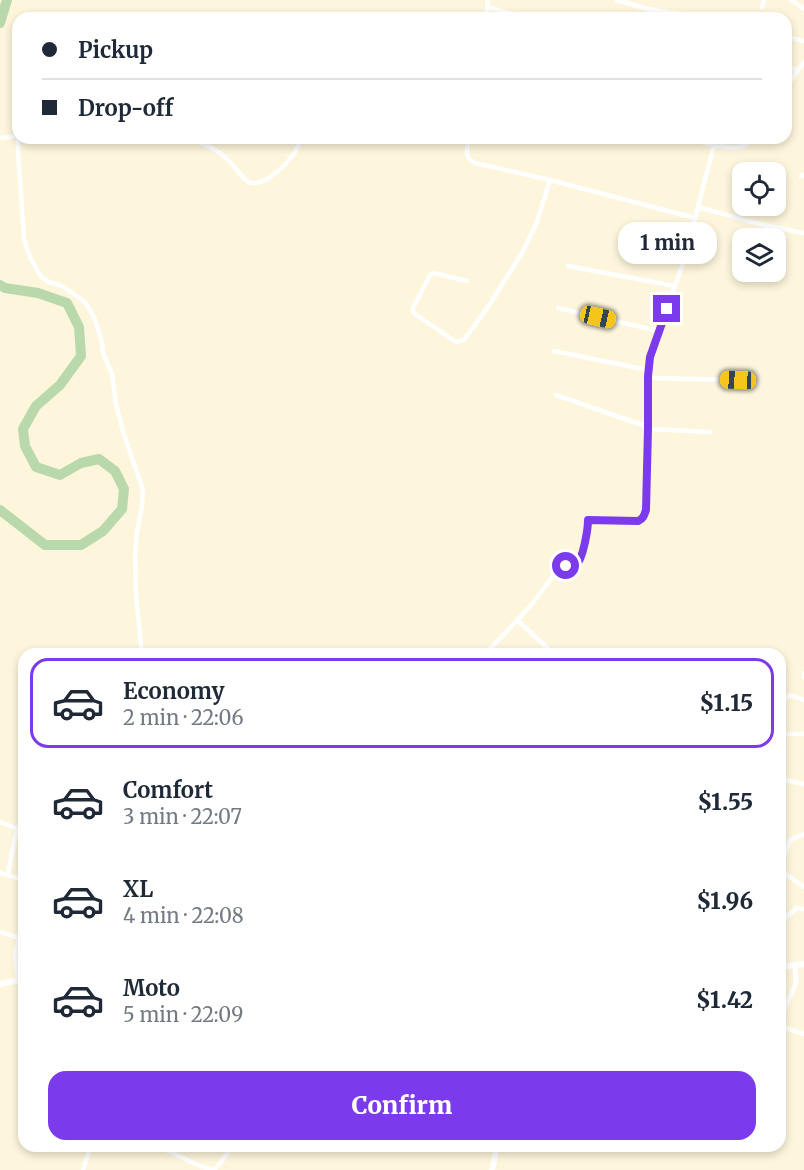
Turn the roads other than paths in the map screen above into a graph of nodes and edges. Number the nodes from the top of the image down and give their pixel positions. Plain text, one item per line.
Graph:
1 (488, 0) edge
2 (617, 0) edge
3 (764, 0) edge
4 (791, 0) edge
5 (487, 7) junction
6 (762, 7) dead end
7 (804, 9) edge
8 (487, 12) edge
9 (505, 12) edge
10 (667, 12) edge
11 (804, 64) edge
12 (792, 68) edge
13 (798, 70) junction
14 (792, 78) edge
15 (18, 144) edge
16 (206, 144) edge
17 (298, 144) edge
18 (468, 144) edge
19 (710, 144) edge
20 (748, 144) edge
21 (714, 145) junction
22 (550, 180) junction
23 (698, 207) junction
24 (695, 218) junction
25 (804, 233) edge
26 (568, 266) dead end
27 (467, 281) dead end
28 (675, 286) junction
29 (558, 308) dead end
30 (659, 331) junction
31 (554, 351) dead end
32 (648, 370) junction
33 (648, 378) junction
34 (738, 380) dead end
35 (556, 395) dead end
36 (648, 428) junction
37 (710, 432) dead end
38 (517, 620) junction
39 (141, 648) edge
40 (490, 648) edge
41 (547, 648) edge
42 (786, 698) edge
43 (804, 700) edge
44 (786, 734) edge
45 (804, 734) edge
46 (786, 780) edge
47 (804, 784) edge
48 (0, 822) edge
49 (18, 829) joint
50 (804, 834) edge
51 (786, 847) edge
52 (0, 873) edge
53 (786, 874) edge
54 (8, 875) junction
55 (18, 878) edge
56 (804, 887) edge
57 (804, 909) edge
58 (786, 917) edge
59 (0, 932) edge
60 (18, 938) edge
61 (18, 942) edge
62 (804, 964) edge
63 (795, 966) junction
64 (18, 967) edge
65 (786, 967) edge
66 (18, 981) edge
67 (0, 984) edge
68 (786, 1007) edge
69 (786, 1028) edge
70 (804, 1034) edge
71 (89, 1152) edge
72 (171, 1152) edge
73 (228, 1152) edge
74 (496, 1152) edge
75 (83, 1170) edge
76 (492, 1170) edge

1 - 5 street
2 - 10 street
3 - 6 street
4 - 7 street
5 - 8 street
5 - 9 street
11 - 13 street
12 - 13 street
13 - 14 street
15 - 39 street
16 - 17 street
18 - 22 street
19 - 21 street
20 - 21 street
21 - 23 street
22 - 24 street
22 - 27 street
23 - 24 street
23 - 25 street
24 - 28 street
26 - 28 street
28 - 30 street
29 - 30 street
30 - 32 street
31 - 32 street
32 - 33 street
33 - 34 street
33 - 36 street
35 - 36 street
36 - 37 street
36 - 38 street
38 - 40 street
38 - 41 street
42 - 43 street
44 - 45 street
46 - 47 street
48 - 49 street
49 - 54 street
50 - 51 street
52 - 54 street
53 - 56 street
54 - 55 street
57 - 58 street
59 - 60 street
61 - 64 street
62 - 63 main road
63 - 65 main road
63 - 68 street
66 - 67 main road
69 - 70 street
71 - 75 street
72 - 73 street
74 - 76 main road

